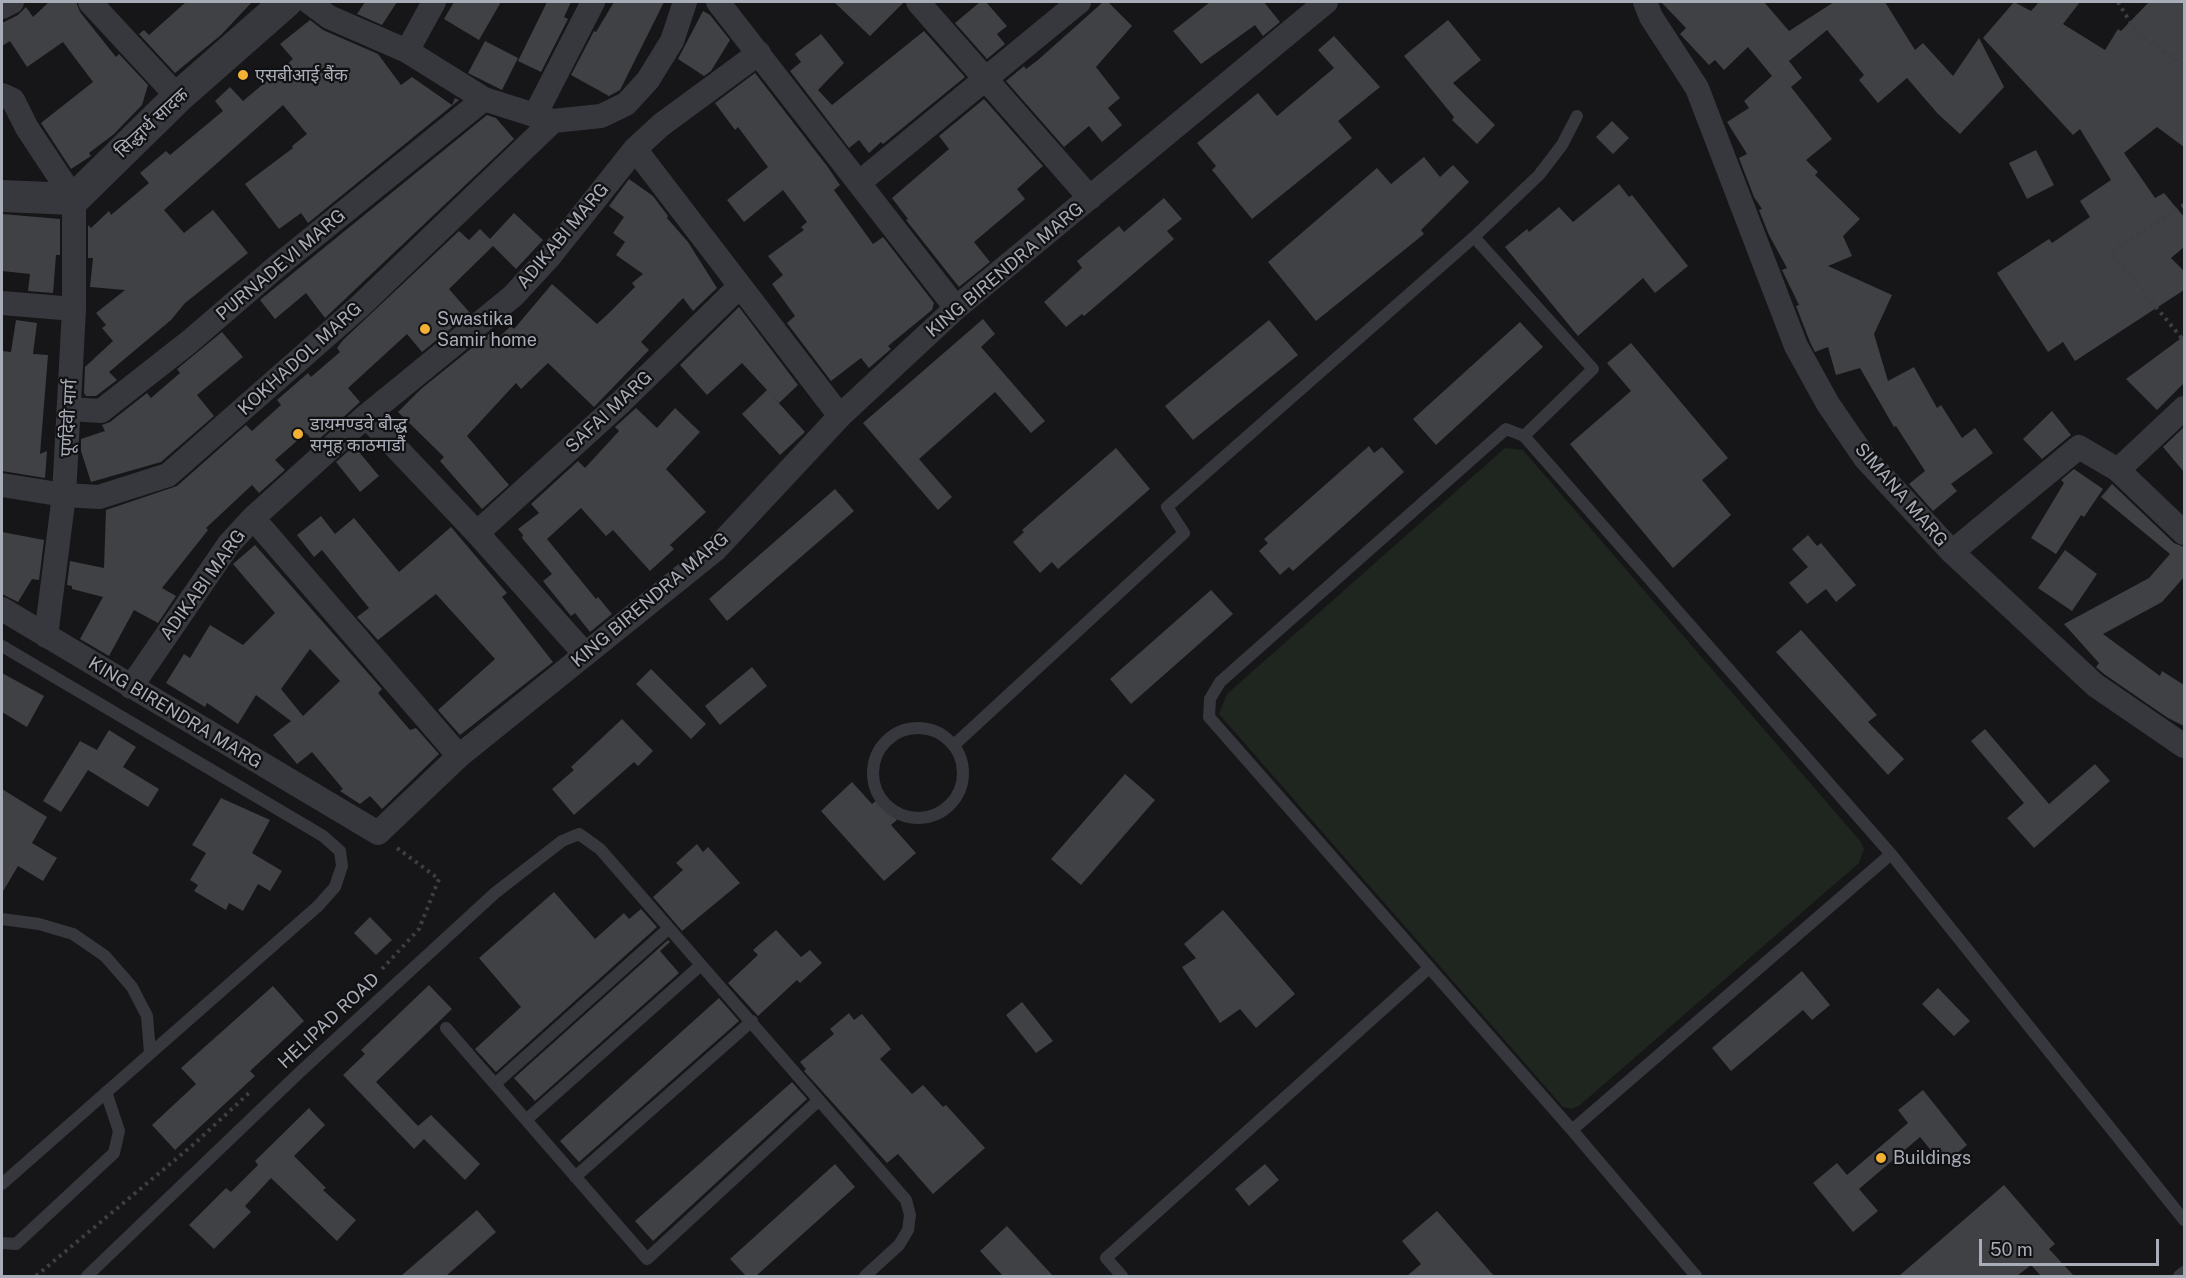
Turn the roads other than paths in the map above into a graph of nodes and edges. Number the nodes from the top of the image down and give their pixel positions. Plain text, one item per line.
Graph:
1 (12, 2) edge
2 (90, 2) edge
3 (286, 2) edge
4 (309, 2) edge
5 (434, 2) edge
6 (593, 2) edge
7 (685, 2) edge
8 (718, 2) edge
9 (918, 2) edge
10 (1326, 2) edge
11 (1645, 2) edge
12 (1067, 5) edge
13 (2, 7) edge
14 (406, 51) junction
15 (759, 53) junction
16 (986, 79) junction
17 (2, 95) edge
18 (178, 97) junction
19 (484, 99) junction
20 (1576, 116) dead end
21 (544, 118) junction
22 (635, 149) junction
23 (861, 182) junction
24 (2, 196) edge
25 (1090, 198) junction
26 (74, 199) junction
27 (1474, 237) junction
28 (739, 287) junction
29 (2, 303) edge
30 (956, 308) junction
31 (74, 309) junction
32 (2184, 408) edge
33 (69, 409) junction
34 (366, 416) junction
35 (840, 416) junction
36 (1524, 436) junction
37 (2118, 470) junction
38 (2, 485) edge
39 (64, 495) junction
40 (253, 518) junction
41 (2184, 532) edge
42 (477, 533) junction
43 (1952, 552) junction
44 (2, 609) edge
45 (46, 636) junction
46 (2, 646) edge
47 (585, 654) junction
48 (131, 687) junction
49 (954, 746) junction
50 (2184, 746) edge
51 (459, 756) junction
52 (1891, 854) junction
53 (2, 919) edge
54 (668, 929) junction
55 (701, 965) junction
56 (1429, 968) junction
57 (752, 1021) junction
58 (446, 1028) dead end
59 (150, 1053) junction
60 (495, 1084) junction
61 (106, 1092) junction
62 (819, 1100) junction
63 (526, 1120) junction
64 (1572, 1130) junction
65 (575, 1177) junction
66 (2, 1184) edge
67 (2184, 1220) edge
68 (2, 1243) edge
69 (2184, 1272) edge
70 (87, 1276) edge
71 (865, 1276) edge
72 (1122, 1276) edge
73 (1696, 1276) edge
74 (2179, 1276) edge

1 - 13 street
2 - 18 street
3 - 18 street, सिद्धार्थ सादक
4 - 14 street
5 - 14 street
6 - 21 street, KOKHADOL MARG
7 - 21 street
8 - 15 street
9 - 16 street
10 - 25 street, KING BIRENDRA MARG
11 - 43 street, SIMANA MARG
12 - 16 street
14 - 19 street
15 - 22 street, ADIKABI MARG
15 - 23 street
16 - 23 street
16 - 25 street
17 - 26 street
18 - 26 street, सिद्धार्थ सादक
19 - 21 street
19 - 33 street, PURNADEVI MARG
20 - 27 lane
21 - 39 street, KOKHADOL MARG
22 - 28 street
22 - 34 street, ADIKABI MARG
23 - 30 street
24 - 26 street
25 - 30 street, KING BIRENDRA MARG
26 - 31 street, पूर्णदेवी मार्ग
27 - 36 lane
27 - 49 lane
28 - 35 street
28 - 42 street, SAFAI MARG
29 - 31 street
30 - 35 street, KING BIRENDRA MARG
31 - 33 street, पूर्णदेवी मार्ग
32 - 37 street
33 - 39 street, पूर्णदेवी मार्ग
34 - 40 street, ADIKABI MARG
34 - 42 street
35 - 47 street, KING BIRENDRA MARG
36 - 52 lane
36 - 56 lane
37 - 41 street
37 - 43 street
38 - 39 street, KOKHADOL MARG
39 - 45 street, पूर्णदेवी मार्ग
40 - 48 street, ADIKABI MARG
40 - 51 street
42 - 47 street
43 - 50 street, SIMANA MARG
44 - 45 street, KING BIRENDRA MARG
45 - 48 street, KING BIRENDRA MARG
46 - 59 lane
47 - 51 street, KING BIRENDRA MARG
48 - 51 street, KING BIRENDRA MARG
49 - 49 lane
52 - 64 lane
52 - 67 lane
53 - 59 lane
54 - 55 lane
54 - 60 lane
54 - 70 lane, HELIPAD ROAD
55 - 57 lane
55 - 63 lane
56 - 64 lane
56 - 72 lane
57 - 62 lane
57 - 65 lane
58 - 60 lane
59 - 61 lane
60 - 63 lane
61 - 66 lane
61 - 68 lane
62 - 65 lane
62 - 71 lane
63 - 65 lane
64 - 73 lane
69 - 74 lane

